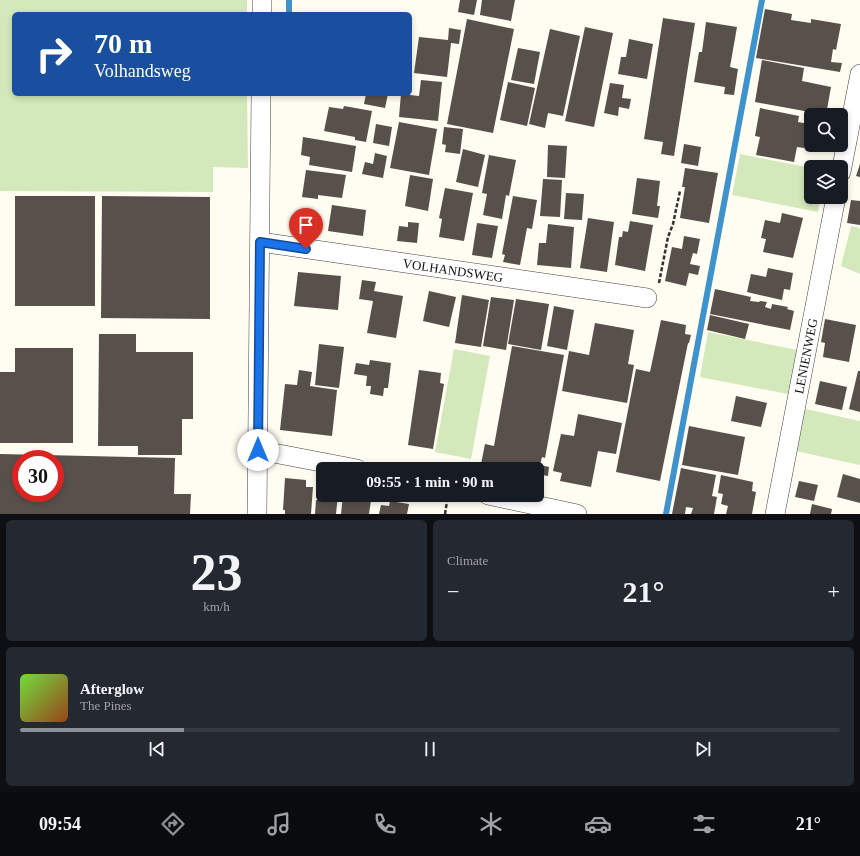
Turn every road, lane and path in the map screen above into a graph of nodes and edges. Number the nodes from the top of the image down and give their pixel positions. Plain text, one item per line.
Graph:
1 (262, 0) edge
2 (262, 12) edge
3 (860, 74) edge
4 (261, 96) edge
5 (843, 160) edge
6 (680, 191) dead end
7 (835, 204) edge
8 (260, 242) junction
9 (647, 298) joint
10 (258, 450) junction
11 (321, 462) edge
12 (447, 502) edge
13 (520, 502) edge
14 (257, 514) edge
15 (445, 514) edge
16 (576, 514) edge
17 (775, 514) edge

1 - 2 street
3 - 5 street
4 - 8 street
6 - 9 path
7 - 17 street, LENIENWEG
8 - 9 street, VOLHANDSWEG
8 - 10 street
10 - 11 street
10 - 14 street
12 - 15 path
13 - 16 street

